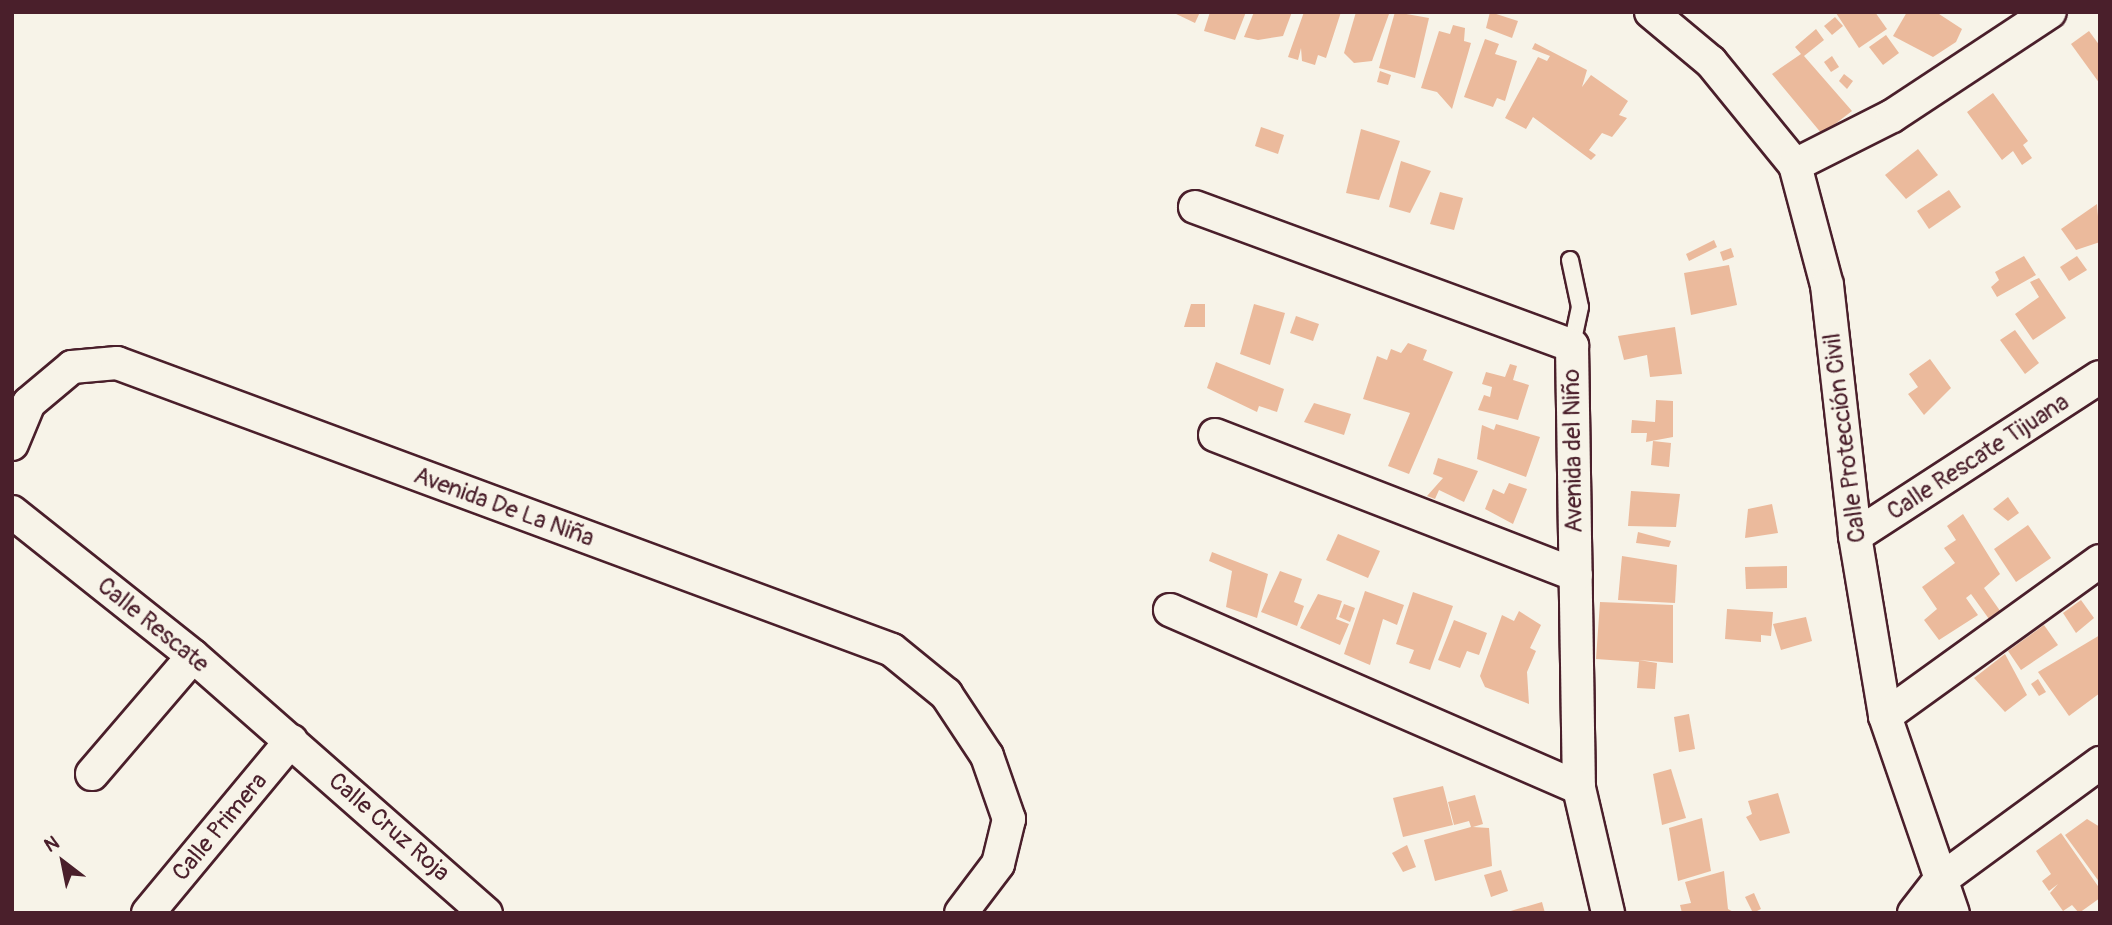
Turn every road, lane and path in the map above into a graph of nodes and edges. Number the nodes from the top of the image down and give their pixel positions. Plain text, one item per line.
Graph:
1 (1651, 12) edge
2 (2042, 14) edge
3 (1795, 165) junction
4 (1195, 207) dead end
5 (1570, 260) dead end
6 (1572, 346) junction
7 (2100, 377) edge
8 (1215, 435) dead end
9 (12, 444) edge
10 (12, 512) edge
11 (1855, 536) junction
12 (2100, 561) edge
13 (1576, 575) junction
14 (1170, 610) dead end
15 (193, 656) junction
16 (1885, 716) junction
17 (291, 741) junction
18 (2100, 763) edge
19 (92, 775) dead end
20 (1579, 788) junction
21 (1939, 881) junction
22 (148, 913) edge
23 (486, 913) edge
24 (961, 913) edge
25 (1608, 913) edge
26 (1914, 913) edge
27 (1953, 913) edge

1 - 3 street, Calle Protección Civil
2 - 3 street
3 - 11 street, Calle Protección Civil
4 - 6 street, Avenida del Niño
5 - 6 lane
6 - 13 street, Avenida del Niño
7 - 11 street, Calle Rescate Tijuana
8 - 13 street
9 - 24 street, Avenida De La Niña
10 - 15 street, Calle Rescate
11 - 16 street, Calle Protección Civil
12 - 16 street
13 - 20 street, Avenida del Niño
14 - 20 street
15 - 17 street, Calle Rescate
15 - 19 street
16 - 21 street, Calle Protección Civil
17 - 22 street, Calle Primera
17 - 23 street, Calle Cruz Roja
18 - 21 street
20 - 25 street, Avenida del Niño
21 - 26 street
21 - 27 street, Calle Protección Civil

